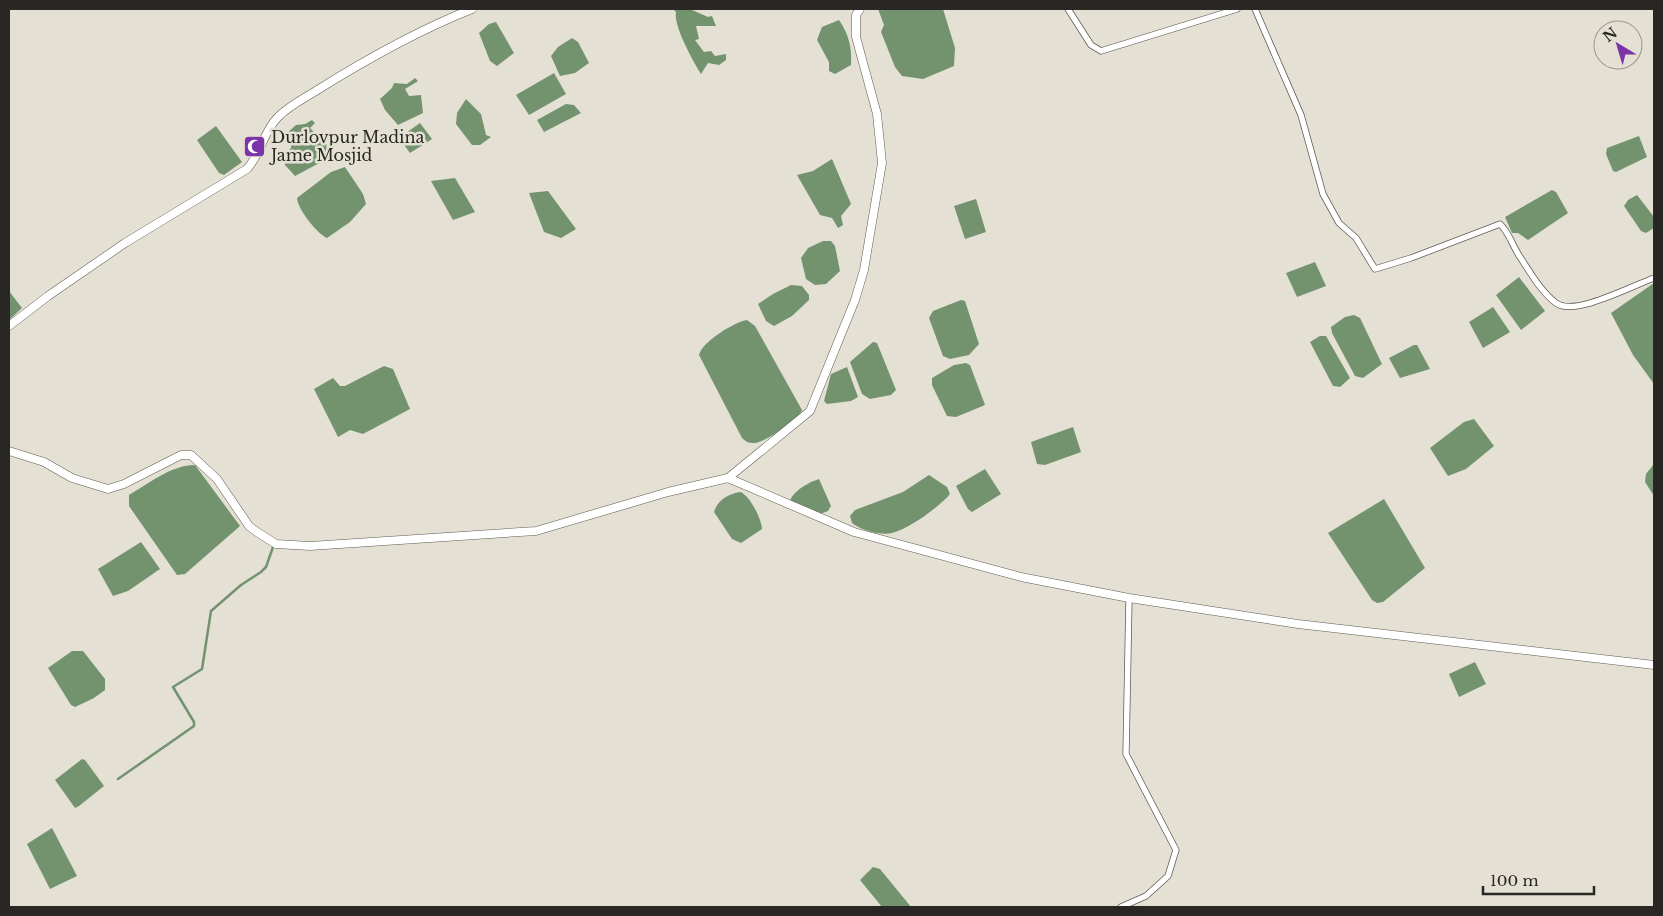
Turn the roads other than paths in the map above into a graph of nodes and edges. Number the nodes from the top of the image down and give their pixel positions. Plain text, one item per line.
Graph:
1 (472, 9) edge
2 (860, 9) edge
3 (1068, 9) edge
4 (1237, 9) edge
5 (1255, 9) edge
6 (1654, 278) edge
7 (9, 326) edge
8 (9, 451) edge
9 (728, 478) junction
10 (1129, 598) junction
11 (1654, 665) edge
12 (1121, 907) edge

1 - 7 main road
2 - 9 main road
3 - 4 street
5 - 6 street
8 - 9 main road
9 - 10 main road
10 - 11 main road
10 - 12 street

